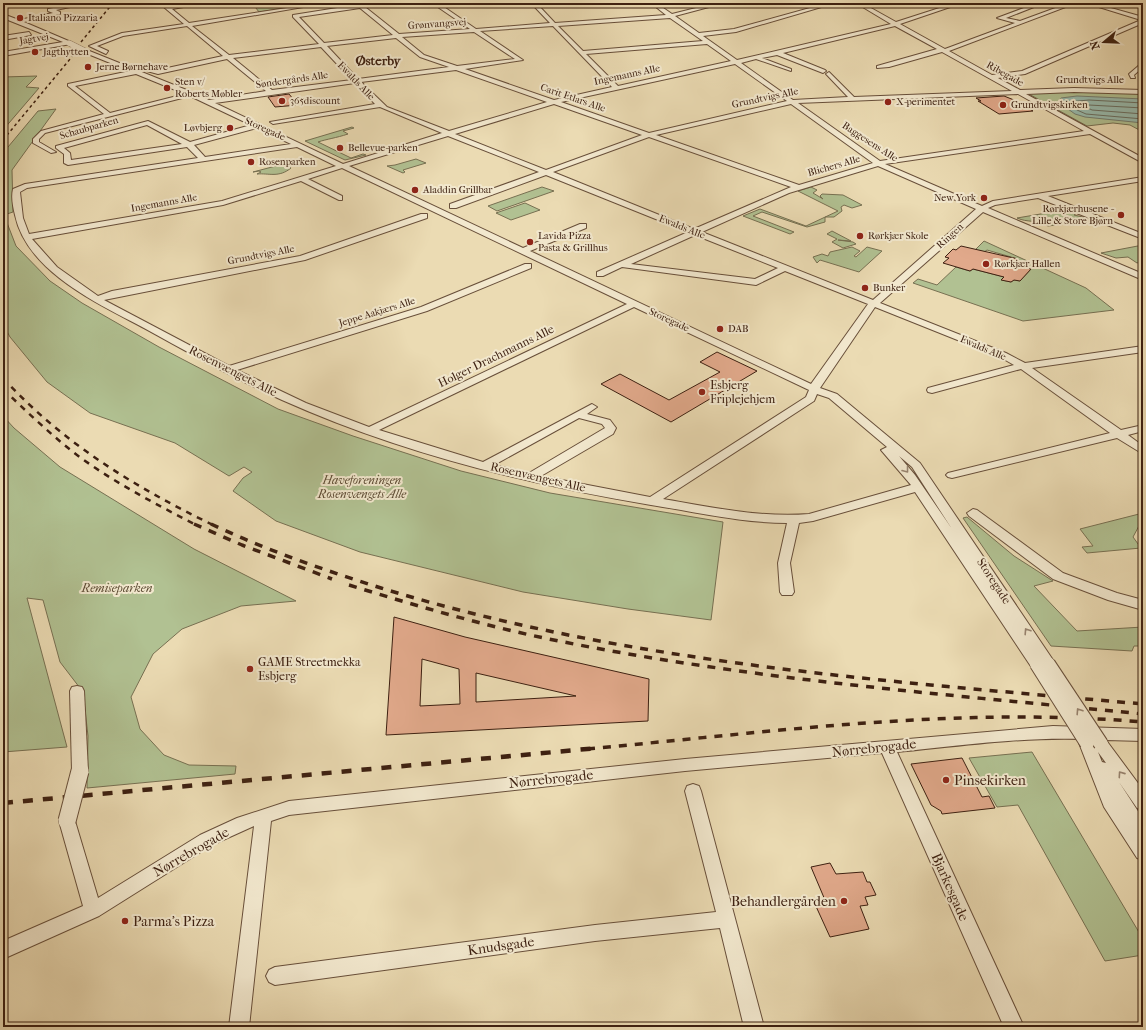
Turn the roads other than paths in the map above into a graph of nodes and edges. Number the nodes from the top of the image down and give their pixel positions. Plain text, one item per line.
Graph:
1 (81, 3) edge
2 (161, 3) edge
3 (206, 3) edge
4 (487, 3) edge
5 (561, 3) edge
6 (653, 3) edge
7 (722, 3) edge
8 (833, 3) edge
9 (858, 3) edge
10 (960, 3) edge
11 (1042, 3) edge
12 (1074, 3) edge
13 (1088, 3) edge
14 (359, 4) edge
15 (533, 4) edge
16 (1096, 4) edge
17 (314, 5) dead end
18 (437, 5) edge
19 (168, 8) junction
20 (3, 16) edge
21 (670, 16) junction
22 (1143, 20) edge
23 (17, 21) junction
24 (3, 23) edge
25 (1022, 23) junction
26 (553, 24) junction
27 (895, 24) junction
28 (189, 25) junction
29 (475, 30) junction
30 (30, 34) dead end
31 (698, 35) junction
32 (396, 36) junction
33 (3, 38) edge
34 (707, 42) junction
35 (69, 43) junction
36 (322, 45) junction
37 (943, 51) junction
38 (581, 52) junction
39 (777, 53) junction
40 (3, 54) edge
41 (112, 54) dead end
42 (228, 57) junction
43 (757, 58) junction
44 (125, 60) dead end
45 (736, 62) junction
46 (1143, 64) edge
47 (879, 66) dead end
48 (453, 68) junction
49 (788, 70) dead end
50 (136, 72) junction
51 (991, 77) junction
52 (1133, 77) dead end
53 (357, 81) junction
54 (616, 88) junction
55 (271, 92) junction
56 (1018, 92) junction
57 (1143, 92) edge
58 (192, 94) junction
59 (852, 98) junction
60 (209, 102) junction
61 (552, 102) junction
62 (792, 102) junction
63 (380, 106) junction
64 (109, 114) junction
65 (273, 122) dead end
66 (256, 126) junction
67 (1090, 132) junction
68 (448, 134) junction
69 (649, 135) junction
70 (188, 144) junction
71 (298, 145) junction
72 (54, 152) dead end
73 (203, 160) junction
74 (1143, 161) edge
75 (879, 163) junction
76 (343, 166) junction
77 (547, 173) junction
78 (302, 179) junction
79 (1143, 179) edge
80 (798, 187) junction
81 (1038, 196) junction
82 (339, 198) dead end
83 (453, 206) dead end
84 (981, 209) junction
85 (424, 216) dead end
86 (583, 226) dead end
87 (694, 232) junction
88 (27, 237) junction
89 (1143, 237) edge
90 (523, 251) junction
91 (621, 265) junction
92 (528, 266) dead end
93 (784, 268) junction
94 (600, 274) dead end
95 (1143, 277) edge
96 (97, 299) junction
97 (634, 304) junction
98 (873, 304) junction
99 (1143, 349) edge
100 (1023, 366) junction
101 (228, 370) junction
102 (814, 389) junction
103 (932, 390) dead end
104 (592, 407) dead end
105 (578, 415) junction
106 (1143, 428) edge
107 (368, 431) junction
108 (1119, 434) junction
109 (1143, 451) edge
110 (485, 465) junction
111 (952, 475) dead end
112 (532, 476) junction
113 (918, 487) junction
114 (653, 501) junction
115 (974, 513) dead end
116 (794, 520) junction
117 (787, 592) dead end
118 (1143, 605) edge
119 (1042, 664) junction
120 (77, 691) dead end
121 (1140, 736) edge
122 (1094, 743) junction
123 (886, 746) junction
124 (692, 791) dead end
125 (1143, 803) edge
126 (263, 816) junction
127 (1143, 833) edge
128 (1143, 853) edge
129 (93, 910) junction
130 (726, 919) junction
131 (3, 950) edge
132 (275, 976) dead end
133 (239, 1027) edge
134 (754, 1027) edge
135 (1014, 1027) edge

1 - 23 street
2 - 19 street
3 - 19 street
4 - 18 street
5 - 15 street
6 - 21 street, Baggesens Alle
7 - 21 street, Grønvangsvej
8 - 31 street
9 - 27 street, Ribegade
10 - 27 street, Ingemanns Alle
11 - 25 street
12 - 25 street
13 - 16 street
14 - 32 street, Carit Etlars Alle
14 - 36 street, Ewalds Alle
15 - 26 street
16 - 22 street
17 - 28 street
18 - 29 street
19 - 28 street
20 - 23 street, Storegade
21 - 26 street, Grønvangsvej
21 - 31 street, Baggesens Alle
22 - 51 street
23 - 24 street
23 - 35 street, Storegade
25 - 37 street
26 - 29 street, Grønvangsvej
26 - 38 street
27 - 37 street, Ribegade
27 - 39 street, Ingemanns Alle
28 - 41 street
28 - 42 street
29 - 32 street, Grønvangsvej
29 - 48 street, Søndergårds Alle
30 - 33 street
31 - 34 street, Baggesens Alle
32 - 36 street, Grønvangsvej
32 - 48 street, Carit Etlars Alle
34 - 38 street
34 - 45 street, Baggesens Alle
35 - 40 street, Jagtvej
35 - 50 street, Storegade, bridge
36 - 42 street, Grønvangsvej
36 - 53 street, Ewalds Alle
37 - 47 street
37 - 51 street, Ribegade
38 - 54 street
39 - 43 street, Ingemanns Alle
39 - 59 street
42 - 44 street, Grønvangsvej
42 - 55 street
43 - 45 street, Ingemanns Alle
43 - 49 street
45 - 54 street, Ingemanns Alle
45 - 62 street, Baggesens Alle
46 - 52 street
48 - 53 street, Søndergårds Alle
48 - 61 street, Carit Etlars Alle
50 - 58 street, Storegade
50 - 64 street
51 - 56 street, Ribegade
53 - 55 street, Søndergårds Alle
53 - 63 street, Ewalds Alle
54 - 61 street, Ingemanns Alle
55 - 60 street, Søndergårds Alle
56 - 57 street, Grundtvigs Alle
56 - 59 street, Grundtvigs Alle
56 - 67 street, Ribegade
58 - 60 street, Storegade
58 - 64 street
59 - 62 street, Grundtvigs Alle
60 - 66 street, Storegade
61 - 68 street, Ingemanns Alle
61 - 69 street, Carit Etlars Alle
62 - 69 street, Grundtvigs Alle
62 - 75 street, Baggesens Alle
63 - 65 street
63 - 68 street, Ewalds Alle
64 - 72 street
66 - 70 street, Schaubparken
66 - 71 street, Storegade
67 - 74 street, Ribegade
67 - 75 street, Blichers Alle
68 - 76 street, Ingemanns Alle
68 - 77 street, Ewalds Alle
69 - 77 street, Grundtvigs Alle
69 - 80 street, Carit Etlars Alle
70 - 70 street, Schaubparken
70 - 73 street, Schaubparken
71 - 73 street, Rosenvængets Alle
71 - 76 street, Storegade
73 - 88 street, Rosenvængets Alle
75 - 80 street, Blichers Alle
75 - 84 street, Baggesens Alle
76 - 78 street, Ingemanns Alle
76 - 90 street, Storegade
77 - 83 street, Grundtvigs Alle
77 - 87 street, Ewalds Alle
78 - 82 street
78 - 88 street, Ingemanns Alle
79 - 81 street, Ringen
80 - 87 street, Blichers Alle
81 - 84 street, Ringen
81 - 89 street
84 - 95 street, Baggesens Alle
84 - 98 street, Ringen
85 - 96 street, Grundtvigs Alle
86 - 90 street
87 - 91 street, Blichers Alle
87 - 93 street, Ewalds Alle
88 - 96 street, Rosenvængets Alle
90 - 97 street, Storegade
91 - 93 street
91 - 94 street, Blichers Alle
92 - 101 street, Jeppe Aakjærs Alle
93 - 98 street, Ewalds Alle
96 - 101 street, Rosenvængets Alle
97 - 102 street, Storegade
97 - 107 street, Holger Drachmanns Alle
98 - 100 street, Ewalds Alle
98 - 102 street, Ringen
99 - 100 street
100 - 103 street
100 - 108 street, Ewalds Alle
101 - 107 street, Rosenvængets Alle
102 -> 113 street, Storegade
102 - 114 street, Ringen
119 -> 102 street, Storegade
104 - 105 street
105 - 110 street
105 - 112 street
106 - 108 street
107 - 110 street, Rosenvængets Alle
108 - 109 street, Ewalds Alle
108 - 111 street
110 - 112 street, Rosenvængets Alle
112 - 114 street, Rosenvængets Alle
113 - 116 street, Rosenvængets Alle
113 - 119 street, Storegade
114 - 116 street, Rosenvængets Alle
115 - 118 street
116 - 117 street
119 - 122 street, Storegade, bridge
120 - 129 street, bridge
121 - 123 street, Nørrebrogade
125 -> 122 street, Storegade
122 - 127 street, Storegade
122 - 128 street, Storegade
123 - 126 street, Nørrebrogade
123 - 135 street, Bjarkesgade
124 - 130 street
126 - 129 street, Nørrebrogade
126 - 133 street
129 - 131 street, Nørrebrogade
130 - 132 street, Knudsgade
130 - 134 street

